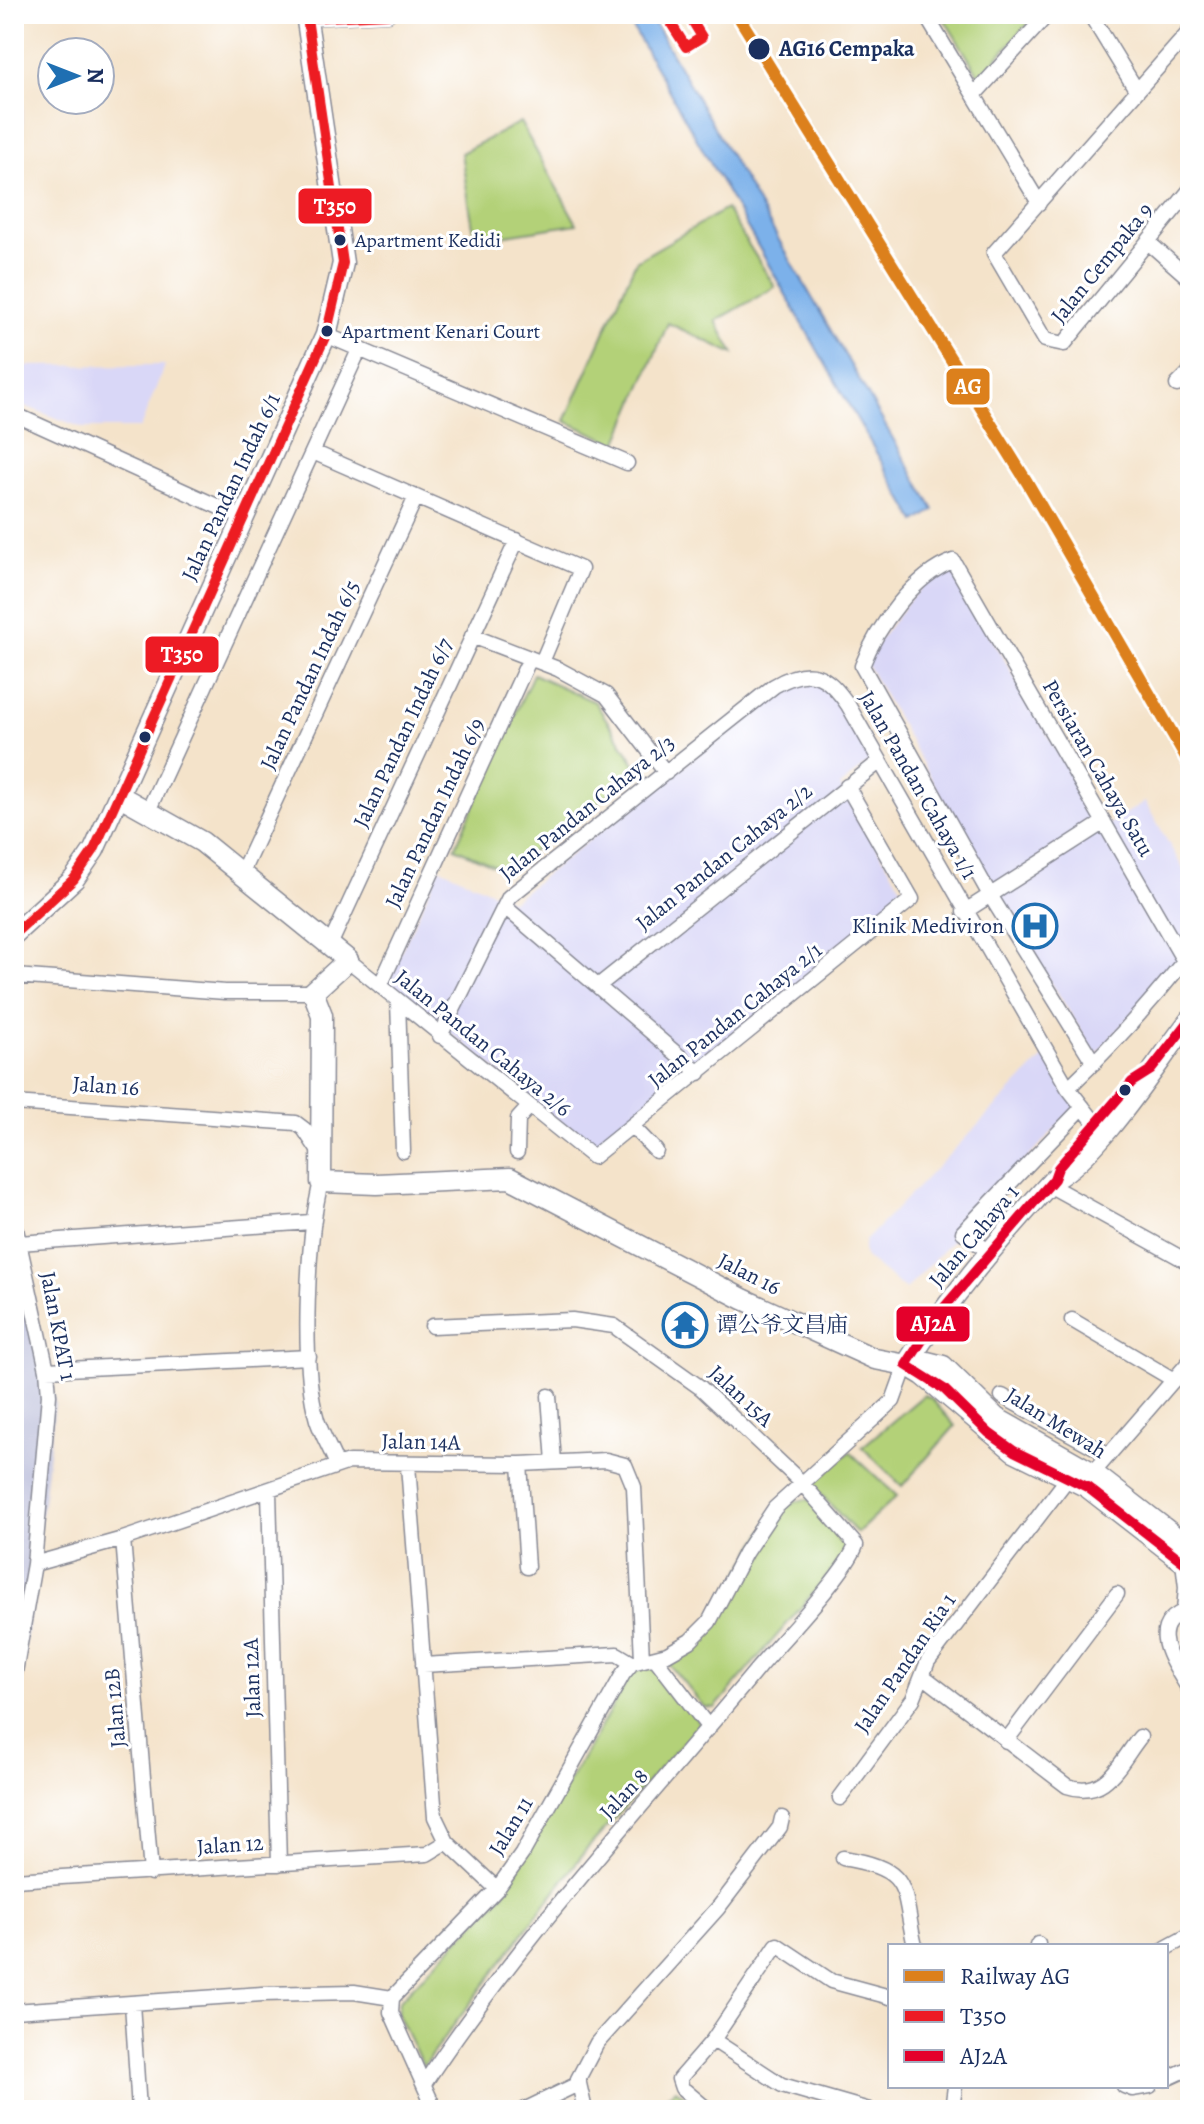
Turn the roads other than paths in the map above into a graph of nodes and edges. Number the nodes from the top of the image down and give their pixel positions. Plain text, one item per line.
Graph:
1 (388, 14) edge
2 (925, 14) edge
3 (1048, 14) edge
4 (1090, 14) edge
5 (306, 16) edge
6 (1190, 31) edge
7 (1137, 91) junction
8 (974, 95) junction
9 (1190, 190) edge
10 (1039, 203) junction
11 (1148, 242) junction
12 (1190, 279) edge
13 (326, 335) junction
14 (359, 350) junction
15 (1190, 372) edge
16 (1177, 385) dead end
17 (14, 414) edge
18 (313, 452) junction
19 (627, 463) dead end
20 (416, 497) junction
21 (241, 517) junction
22 (517, 540) junction
23 (472, 636) junction
24 (536, 660) junction
25 (821, 675) joint
26 (879, 762) junction
27 (666, 773) junction
28 (847, 786) junction
29 (120, 796) junction
30 (148, 811) junction
31 (1104, 822) junction
32 (242, 872) junction
33 (990, 895) junction
34 (505, 907) junction
35 (964, 912) junction
36 (14, 934) edge
37 (330, 945) junction
38 (348, 960) junction
39 (15, 974) edge
40 (380, 986) junction
41 (598, 986) junction
42 (313, 992) junction
43 (14, 996) edge
44 (398, 1001) junction
45 (1190, 1020) edge
46 (440, 1036) junction
47 (1094, 1063) junction
48 (699, 1073) junction
49 (1068, 1088) junction
50 (14, 1103) edge
51 (1083, 1107) junction
52 (528, 1108) junction
53 (632, 1126) junction
54 (1100, 1129) junction
55 (403, 1151) dead end
56 (656, 1151) dead end
57 (517, 1152) dead end
58 (322, 1156) junction
59 (593, 1157) joint
60 (321, 1182) junction
61 (1052, 1182) junction
62 (14, 1220) edge
63 (311, 1222) junction
64 (19, 1243) junction
65 (989, 1252) junction
66 (1190, 1263) edge
67 (937, 1317) junction
68 (1072, 1320) dead end
69 (432, 1326) dead end
70 (309, 1357) junction
71 (1190, 1361) edge
72 (906, 1365) junction
73 (943, 1366) junction
74 (47, 1370) junction
75 (1174, 1380) junction
76 (549, 1396) dead end
77 (1002, 1396) dead end
78 (1109, 1455) junction
79 (554, 1462) junction
80 (520, 1464) junction
81 (337, 1465) junction
82 (408, 1465) junction
83 (1093, 1473) junction
84 (1068, 1478) junction
85 (801, 1482) junction
86 (269, 1491) junction
87 (854, 1538) joint
88 (123, 1539) junction
89 (1188, 1559) edge
90 (34, 1564) junction
91 (527, 1567) dead end
92 (1117, 1594) dead end
93 (1187, 1610) edge
94 (18, 1635) edge
95 (643, 1660) junction
96 (423, 1665) junction
97 (923, 1676) junction
98 (14, 1678) edge
99 (1190, 1691) edge
100 (709, 1728) junction
101 (1140, 1737) dead end
102 (1006, 1741) junction
103 (840, 1798) dead end
104 (782, 1818) dead end
105 (447, 1842) junction
106 (843, 1858) dead end
107 (279, 1864) junction
108 (151, 1873) junction
109 (14, 1880) edge
110 (497, 1889) junction
111 (1190, 1935) edge
112 (915, 1944) edge
113 (1168, 1947) edge
114 (888, 1996) edge
115 (392, 2000) junction
116 (132, 2003) junction
117 (14, 2011) edge
118 (713, 2040) junction
119 (1190, 2068) edge
120 (1168, 2078) edge
121 (424, 2084) junction
122 (578, 2084) junction
123 (955, 2088) edge
124 (14, 2106) edge
125 (18, 2110) edge
126 (139, 2110) edge
127 (435, 2110) edge
128 (524, 2110) edge
129 (585, 2110) edge
130 (708, 2110) edge
131 (869, 2110) edge
132 (952, 2110) edge

1 - 5 street
2 - 8 street
3 - 8 street
4 - 7 street
5 - 13 street, Jalan Pandan Indah 6/1
6 - 7 street
7 - 10 street
8 - 10 street
9 - 11 street, Jalan Cempaka 9
10 - 11 street, Jalan Cempaka 9
11 - 12 street
13 - 14 street
13 - 21 street, Jalan Pandan Indah 6/1
14 - 18 street
14 - 19 street
15 - 16 street
17 - 21 street
18 - 20 street
18 - 30 street
20 - 22 street
20 - 32 street, Jalan Pandan Indah 6/5
21 - 29 street, Jalan Pandan Indah 6/1
22 - 23 street, Jalan Pandan Indah 6/7
22 - 24 street
23 - 24 street
23 - 37 street, Jalan Pandan Indah 6/7
24 - 27 street
24 - 40 street, Jalan Pandan Indah 6/9
25 - 26 street, Jalan Pandan Cahaya 1/1
25 - 27 street, Jalan Pandan Cahaya 2/3
26 - 28 street, Jalan Pandan Cahaya 2/2
26 - 35 street, Jalan Pandan Cahaya 1/1
27 - 34 street, Jalan Pandan Cahaya 2/3
28 - 41 street, Jalan Pandan Cahaya 2/2
28 - 48 street, Jalan Pandan Cahaya 2/1
29 - 30 street
29 - 36 street, Jalan Pandan Indah 6/1
30 - 32 street
31 - 33 street
31 - 33 street, Persiaran Cahaya Satu
31 - 47 street, Persiaran Cahaya Satu
32 - 37 street
33 - 35 street
33 - 47 street
34 - 41 street
34 - 46 street, Jalan Pandan Cahaya 2/3
35 - 49 street, Jalan Pandan Cahaya 1/1
37 - 38 street
38 - 40 street, Jalan Pandan Cahaya 2/6
38 - 42 street
39 - 42 street
39 - 43 street
40 - 44 street, Jalan Pandan Cahaya 2/6
41 - 48 street
42 - 58 street
44 - 46 street, Jalan Pandan Cahaya 2/6
44 - 55 street
45 - 54 street, Jalan Cahaya 1
46 - 52 street, Jalan Pandan Cahaya 2/6
47 - 49 street, Persiaran Cahaya Satu
48 - 53 street, Jalan Pandan Cahaya 2/1
49 - 51 street, Jalan Pandan Cahaya 1/1
50 - 58 street, Jalan 16
51 - 54 street, Jalan Pandan Cahaya 1/1
51 - 65 street
52 - 57 street
52 - 59 street, Jalan Pandan Cahaya 2/6
53 - 56 street
53 - 59 street, Jalan Pandan Cahaya 2/1
54 - 61 street, Jalan Cahaya 1
58 - 60 street
60 - 63 street
60 - 72 street, Jalan 16
61 - 65 street, Jalan Cahaya 1
61 - 66 street
62 - 64 street, Jalan KPAT 1
63 - 64 street
63 - 70 street
64 - 74 street, Jalan KPAT 1
65 - 67 street, Jalan Cahaya 1
67 - 72 street, Jalan Cahaya 1
67 - 73 street
68 - 75 street
69 - 85 street, Jalan 15A
70 - 74 street
70 - 81 street
71 - 75 street
72 - 73 street
72 - 84 street, Jalan Mewah
72 - 85 street
73 - 83 street, Jalan Mewah
74 - 90 street, Jalan KPAT 1
75 - 78 street
76 - 79 street
77 - 78 street
78 - 83 street
79 - 80 street, Jalan 14A
79 - 95 street, Jalan 14A
80 - 82 street, Jalan 14A
80 - 91 street
81 - 82 street, Jalan 14A
81 - 86 street, Jalan 14A
82 - 96 street
83 - 89 street, Jalan Mewah
84 - 89 street, Jalan Mewah
84 - 97 street, Jalan Pandan Ria 1
85 - 87 street, Jalan 15A
85 - 95 street
86 - 88 street, Jalan 14A
86 - 107 street, Jalan 12A
87 - 100 street, Jalan 8
88 - 90 street, Jalan 14A
88 - 108 street, Jalan 12B
89 - 93 street
90 - 94 street, Jalan KPAT 1
92 - 102 street
93 - 99 street
94 - 98 street, Jalan KPAT 1
95 - 96 street
95 - 100 street
95 - 110 street, Jalan 11
96 - 105 street
97 - 102 street
97 - 103 street, Jalan Pandan Ria 1
100 - 121 street, Jalan 8
101 - 102 street
104 - 122 street
105 - 107 street, Jalan 12
105 - 110 street
106 - 112 street
107 - 108 street, Jalan 12
108 - 109 street, Jalan 12
110 - 115 street, Jalan 11
111 - 113 street
114 - 118 street
115 - 116 street
115 - 121 street
116 - 117 street
116 - 126 street
118 - 130 street
118 - 131 street
119 - 120 street
121 - 127 street
122 - 128 street
122 - 129 street
123 - 132 street
124 - 125 street

